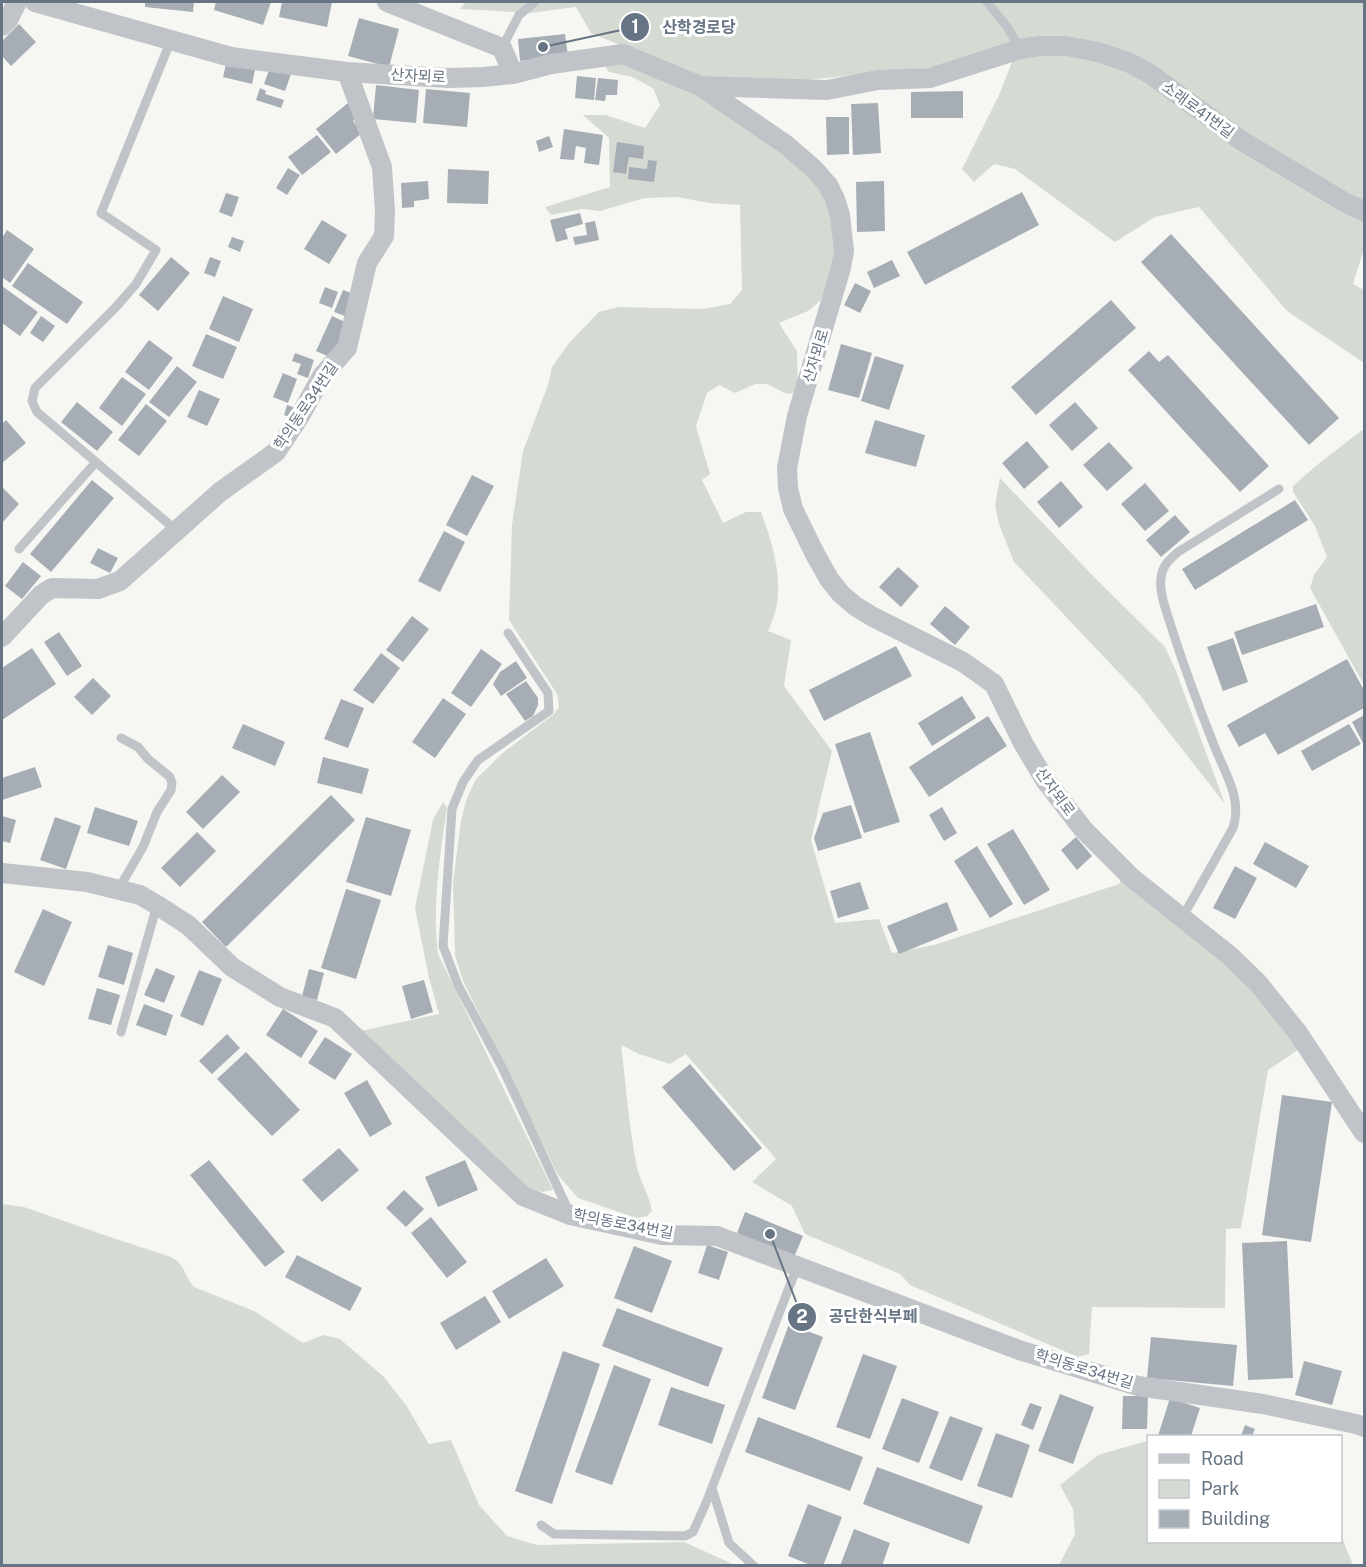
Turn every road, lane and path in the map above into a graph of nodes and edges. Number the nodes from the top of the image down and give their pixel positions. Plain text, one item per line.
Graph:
1 (17, 2) edge
2 (35, 2) edge
3 (387, 2) edge
4 (535, 2) edge
5 (987, 2) edge
6 (84, 8) edge
7 (2, 26) edge
8 (171, 40) junction
9 (502, 48) junction
10 (1020, 49) junction
11 (347, 72) junction
12 (513, 74) junction
13 (700, 86) junction
14 (1365, 211) edge
15 (96, 462) junction
16 (1279, 489) dead end
17 (176, 530) junction
18 (19, 549) dead end
19 (508, 633) dead end
20 (2, 637) edge
21 (121, 738) dead end
22 (2, 873) edge
23 (118, 890) junction
24 (157, 905) junction
25 (1182, 918) junction
26 (120, 1032) dead end
27 (1365, 1133) edge
28 (570, 1215) junction
29 (797, 1267) junction
30 (1365, 1427) edge
31 (712, 1488) junction
32 (541, 1525) dead end
33 (754, 1566) edge

1 - 7 street
2 - 6 street, 산자뫼로
3 - 9 street
4 - 9 lane
5 - 10 lane
6 - 8 street, 산자뫼로
8 - 11 street, 산자뫼로
8 - 15 lane
9 - 12 street
10 - 13 street, 소래로41번길
10 - 14 street, 소래로41번길
11 - 12 street, 산자뫼로
11 - 17 street, 학의동로34번길
12 - 13 street, 산자뫼로
13 - 25 street, 산자뫼로
15 - 17 lane
15 - 18 lane
16 - 25 lane
17 - 20 street, 학의동로34번길
19 - 28 lane
21 - 23 lane
22 - 23 street, 학의동로34번길
23 - 24 street, 학의동로34번길
24 - 26 lane
24 - 28 street, 학의동로34번길
25 - 27 street, 산자뫼로
28 - 29 street, 학의동로34번길
29 - 30 street, 학의동로34번길
29 - 31 lane
31 - 32 lane
31 - 33 lane

